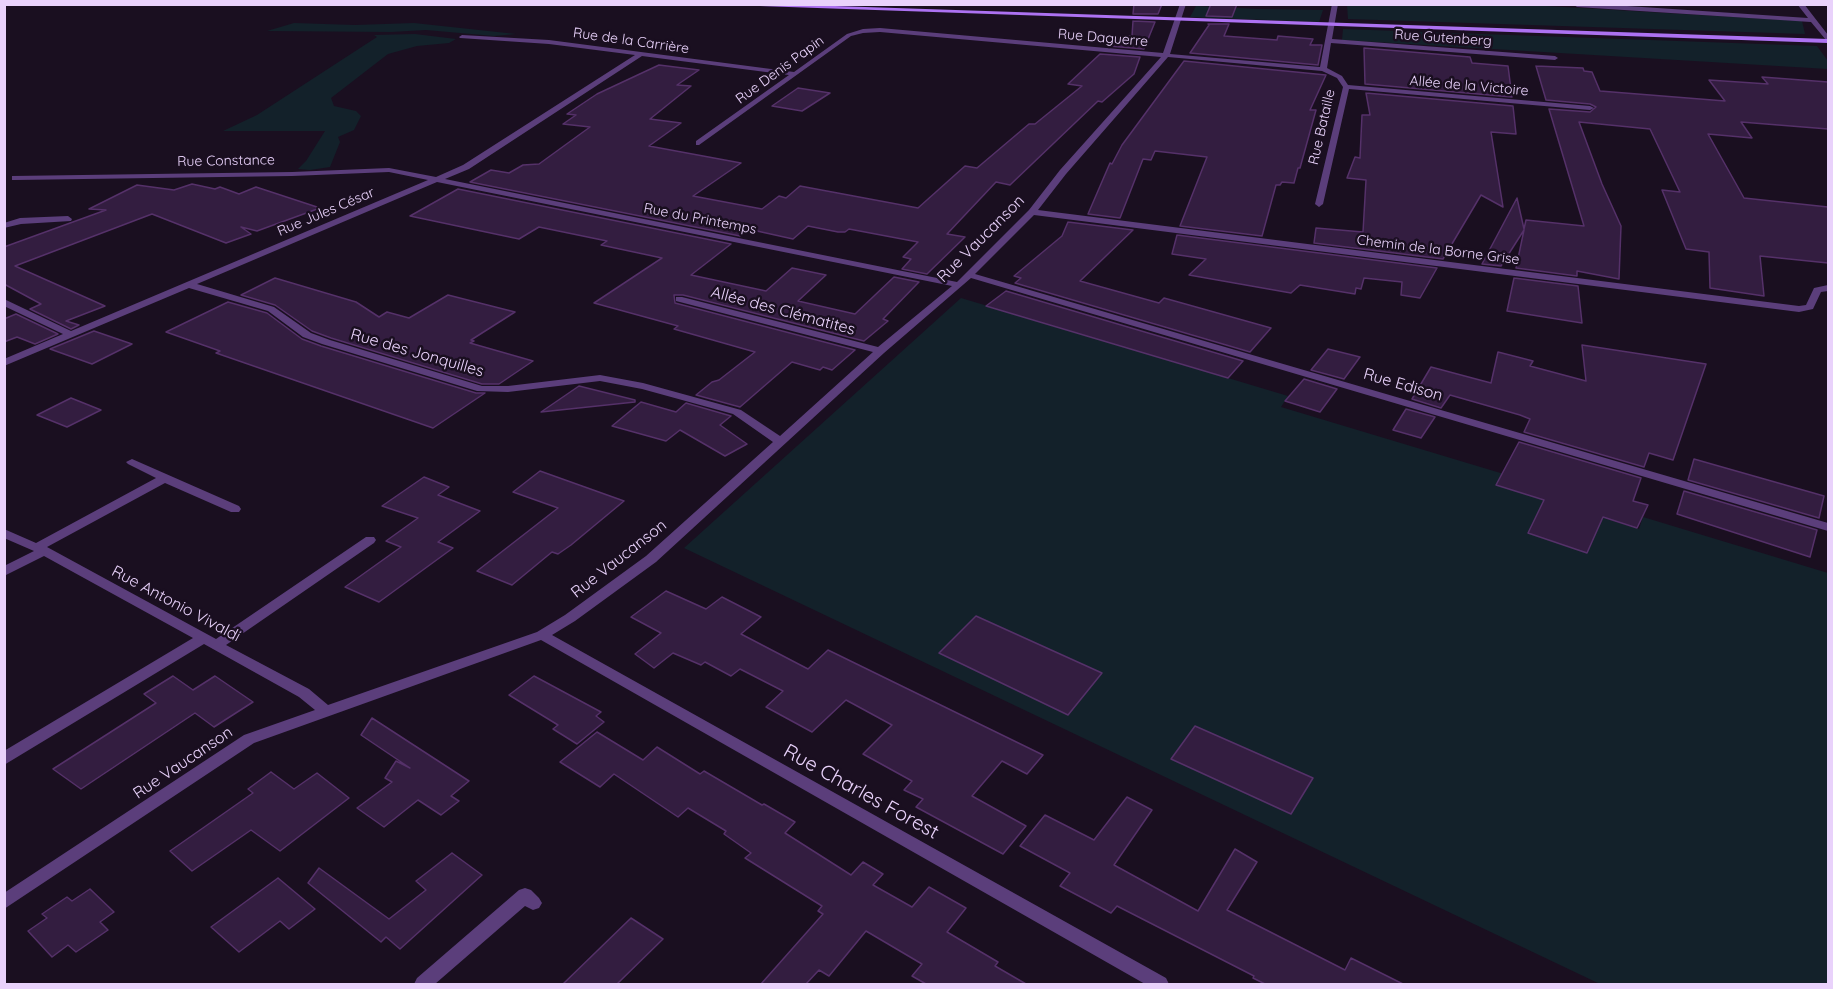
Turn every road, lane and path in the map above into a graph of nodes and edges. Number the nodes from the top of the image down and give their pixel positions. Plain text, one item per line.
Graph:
1 (705, 4) edge
2 (1183, 4) edge
3 (1335, 4) edge
4 (1800, 4) edge
5 (1577, 5) edge
6 (1812, 20) junction
7 (880, 30) joint
8 (462, 37) dead end
9 (1828, 39) edge
10 (1329, 40) junction
11 (641, 54) junction
12 (1166, 55) junction
13 (1555, 58) dead end
14 (1323, 69) junction
15 (796, 74) junction
16 (1346, 87) junction
17 (1590, 108) dead end
18 (699, 143) dead end
19 (15, 178) dead end
20 (436, 180) junction
21 (1319, 204) dead end
22 (1032, 212) junction
23 (68, 219) dead end
24 (4, 226) edge
25 (969, 274) junction
26 (189, 285) junction
27 (959, 285) junction
28 (1828, 288) edge
29 (679, 299) dead end
30 (4, 302) edge
31 (72, 335) junction
32 (880, 351) junction
33 (4, 363) edge
34 (780, 441) junction
35 (132, 462) dead end
36 (165, 478) junction
37 (235, 509) dead end
38 (1828, 527) edge
39 (4, 533) edge
40 (370, 540) dead end
41 (40, 550) junction
42 (4, 572) edge
43 (542, 635) junction
44 (210, 641) junction
45 (327, 712) junction
46 (4, 759) edge
47 (4, 902) edge
48 (533, 903) dead end
49 (423, 984) edge
50 (1160, 984) edge

1 - 9 main road
2 - 12 street
3 - 10 street
4 - 6 street
5 - 6 street
6 - 9 street
7 - 12 street, Rue Daguerre
7 - 15 street, Rue Denis Papin
8 - 11 street, Rue de la Carrière
10 - 13 street, Rue Gutenberg
10 - 14 street
11 - 15 street, Rue de la Carrière
11 - 20 street, Rue Jules César
12 - 14 street, Rue Daguerre
12 - 22 street, Rue Vaucanson
14 - 16 street, Rue Bataille
15 - 18 street, Rue Denis Papin
16 - 17 street, Allée de la Victoire
16 - 21 street, Rue Bataille
19 - 20 street, Rue Constance
20 - 26 street, Rue Jules César
20 - 27 street, Rue du Printemps
22 - 25 street, Rue Vaucanson
22 - 28 street, Chemin de la Borne Grise
23 - 24 street
25 - 27 street, Rue Vaucanson
25 - 38 street, Rue Edison
26 - 31 street, Rue Jules César
26 - 34 street, Rue des Jonquilles
27 - 32 street, Rue Vaucanson
29 - 32 street, Allée des Clématites
30 - 31 street
31 - 33 street, Rue Jules César
32 - 34 street, Rue Vaucanson
34 - 43 street, Rue Vaucanson
35 - 36 street
36 - 37 street
36 - 41 street
39 - 41 street, Rue Antonio Vivaldi
40 - 44 street
41 - 42 street
41 - 44 street, Rue Antonio Vivaldi
43 - 45 street, Rue Vaucanson
43 - 50 street, Rue Charles Forest
44 - 45 street, Rue Antonio Vivaldi
44 - 46 street
45 - 47 street, Rue Vaucanson
48 - 49 street

